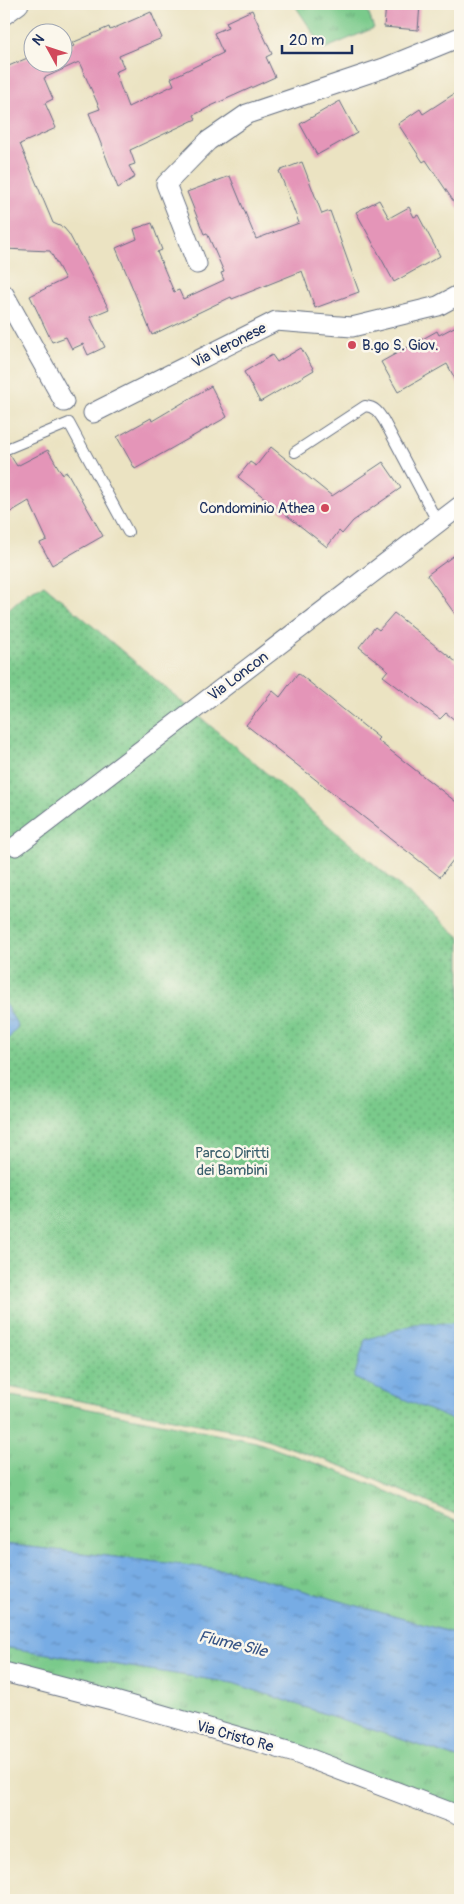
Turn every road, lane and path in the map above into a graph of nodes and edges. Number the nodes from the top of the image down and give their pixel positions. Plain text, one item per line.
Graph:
1 (19, 4) edge
2 (4, 15) edge
3 (460, 37) edge
4 (197, 264) dead end
5 (4, 294) edge
6 (460, 294) edge
7 (64, 402) dead end
8 (93, 414) dead end
9 (4, 450) edge
10 (295, 452) dead end
11 (460, 506) edge
12 (438, 522) junction
13 (128, 532) dead end
14 (16, 846) dead end
15 (4, 1672) edge
16 (460, 1816) edge

1 - 2 street
3 - 4 street
5 - 7 street
6 - 8 street, Via Veronese
9 - 13 lane
10 - 12 lane
11 - 12 street, Via Loncon
12 - 14 street, Via Loncon
15 - 16 street, Via Cristo Re

